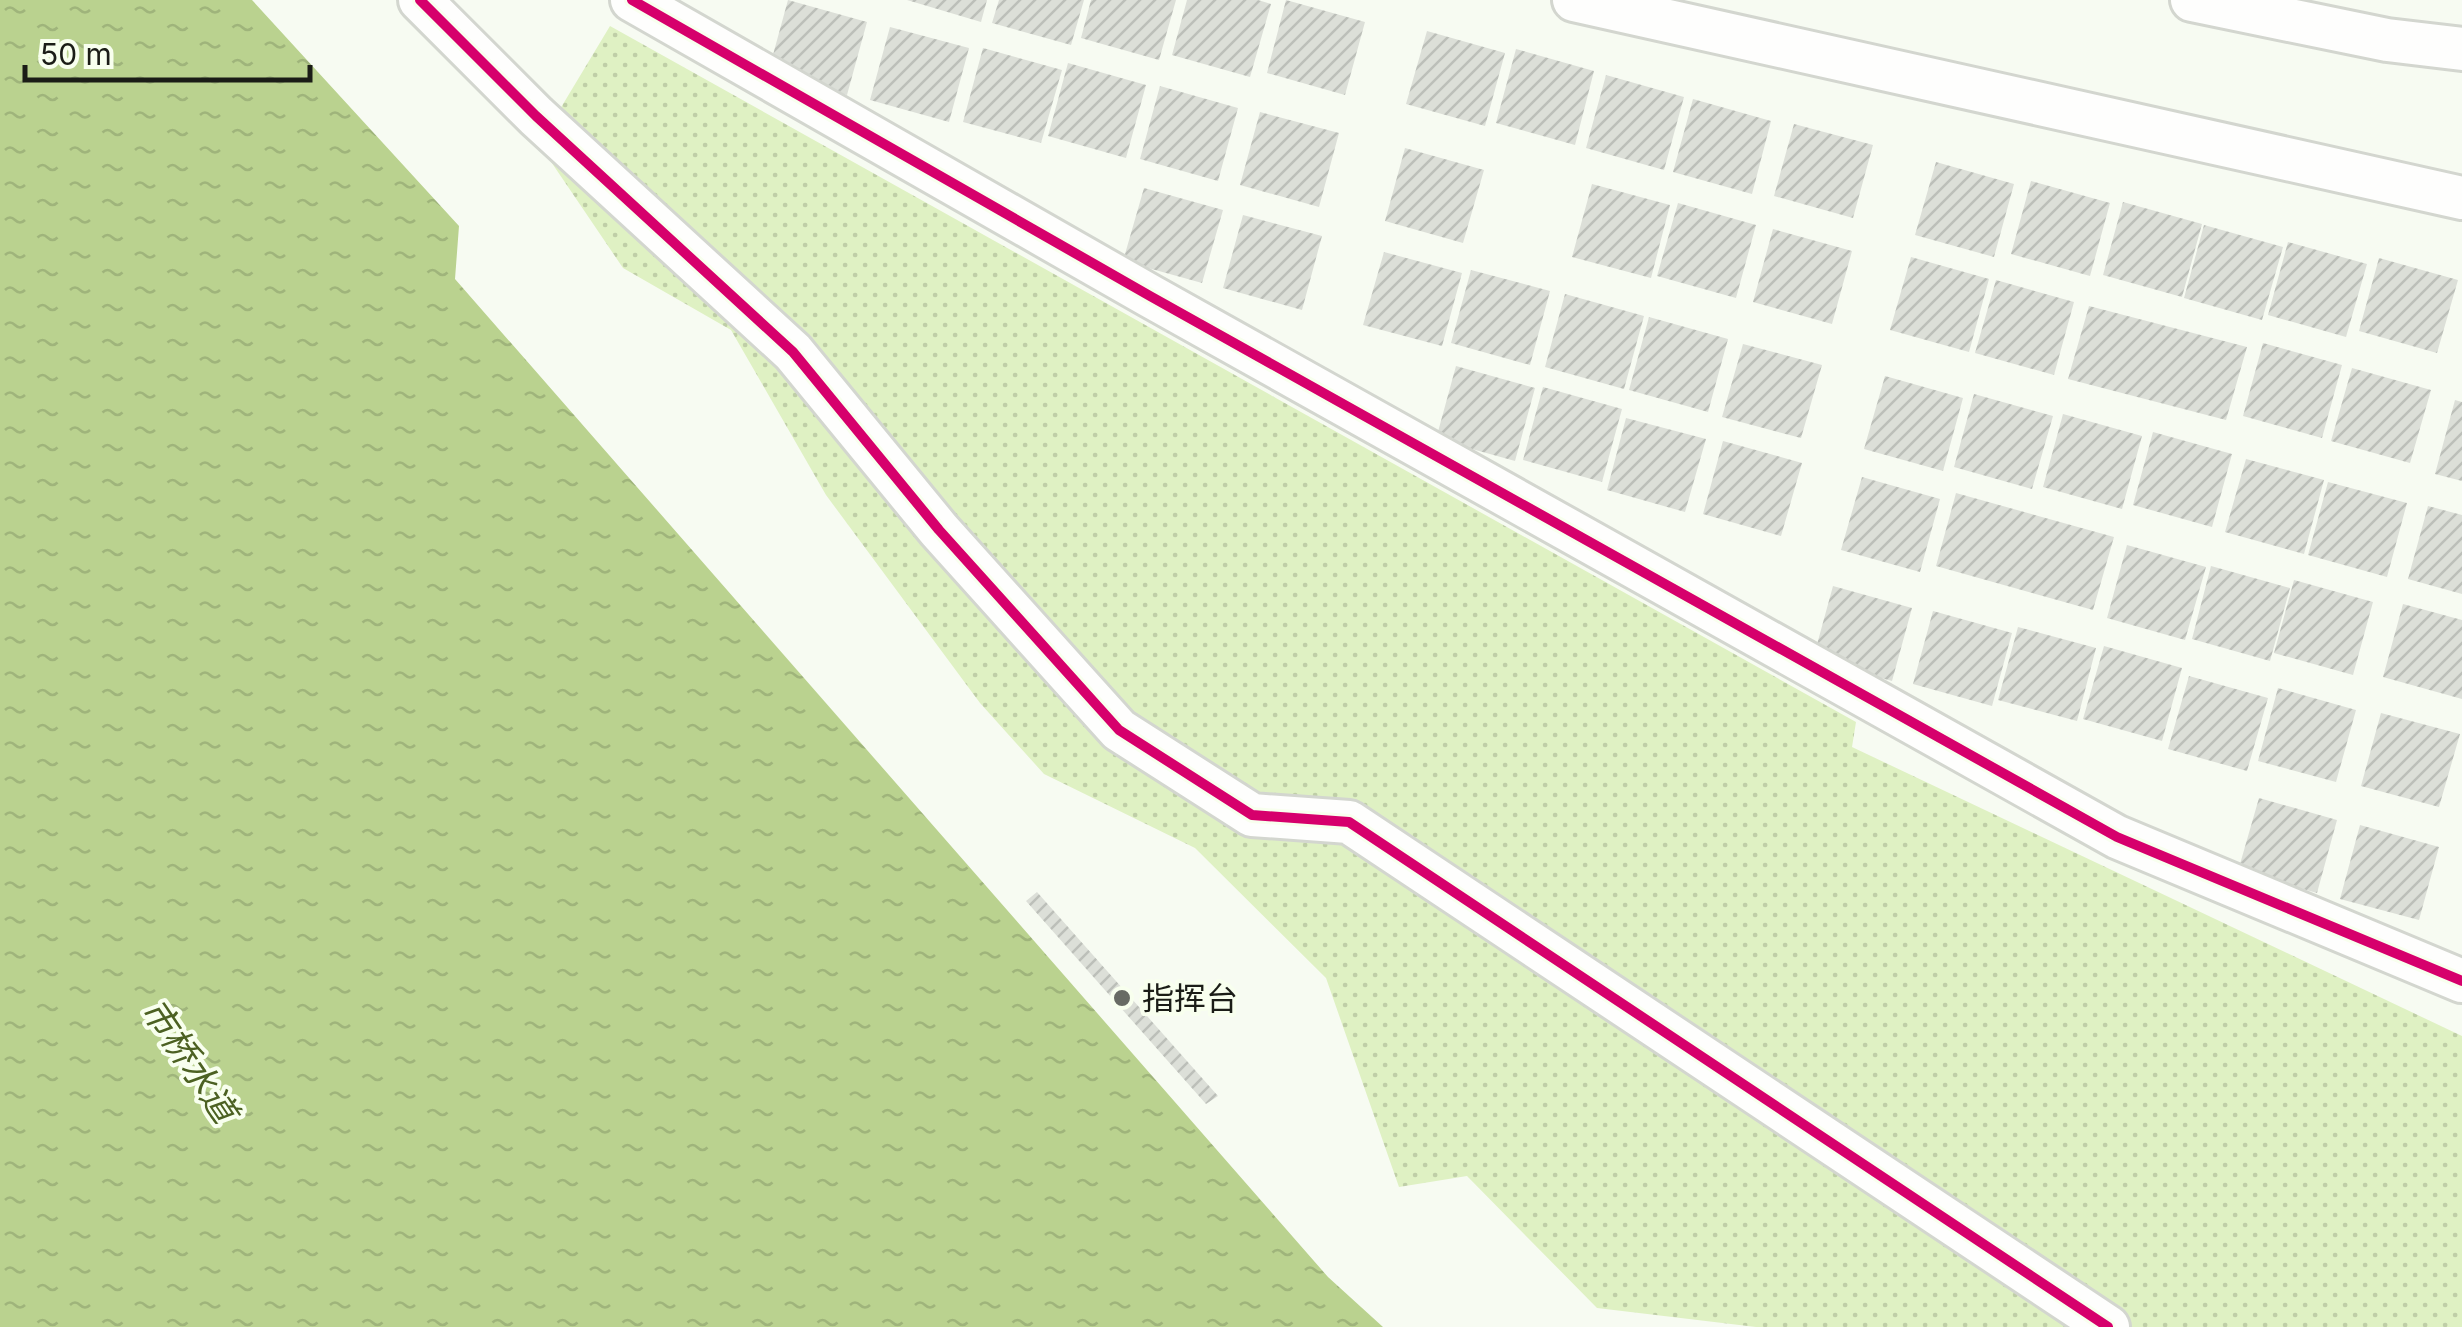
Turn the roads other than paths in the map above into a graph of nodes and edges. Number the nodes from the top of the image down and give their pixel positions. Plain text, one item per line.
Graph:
1 (420, 0) edge
2 (632, 0) edge
3 (1574, 0) edge
4 (2192, 0) edge
5 (2462, 22) edge
6 (2387, 40) junction
7 (2462, 48) edge
8 (2462, 198) edge
9 (2462, 981) edge
10 (2108, 1327) edge

1 - 10 street
2 - 9 street
3 - 8 street
4 - 6 street
5 - 6 street
6 - 7 street

